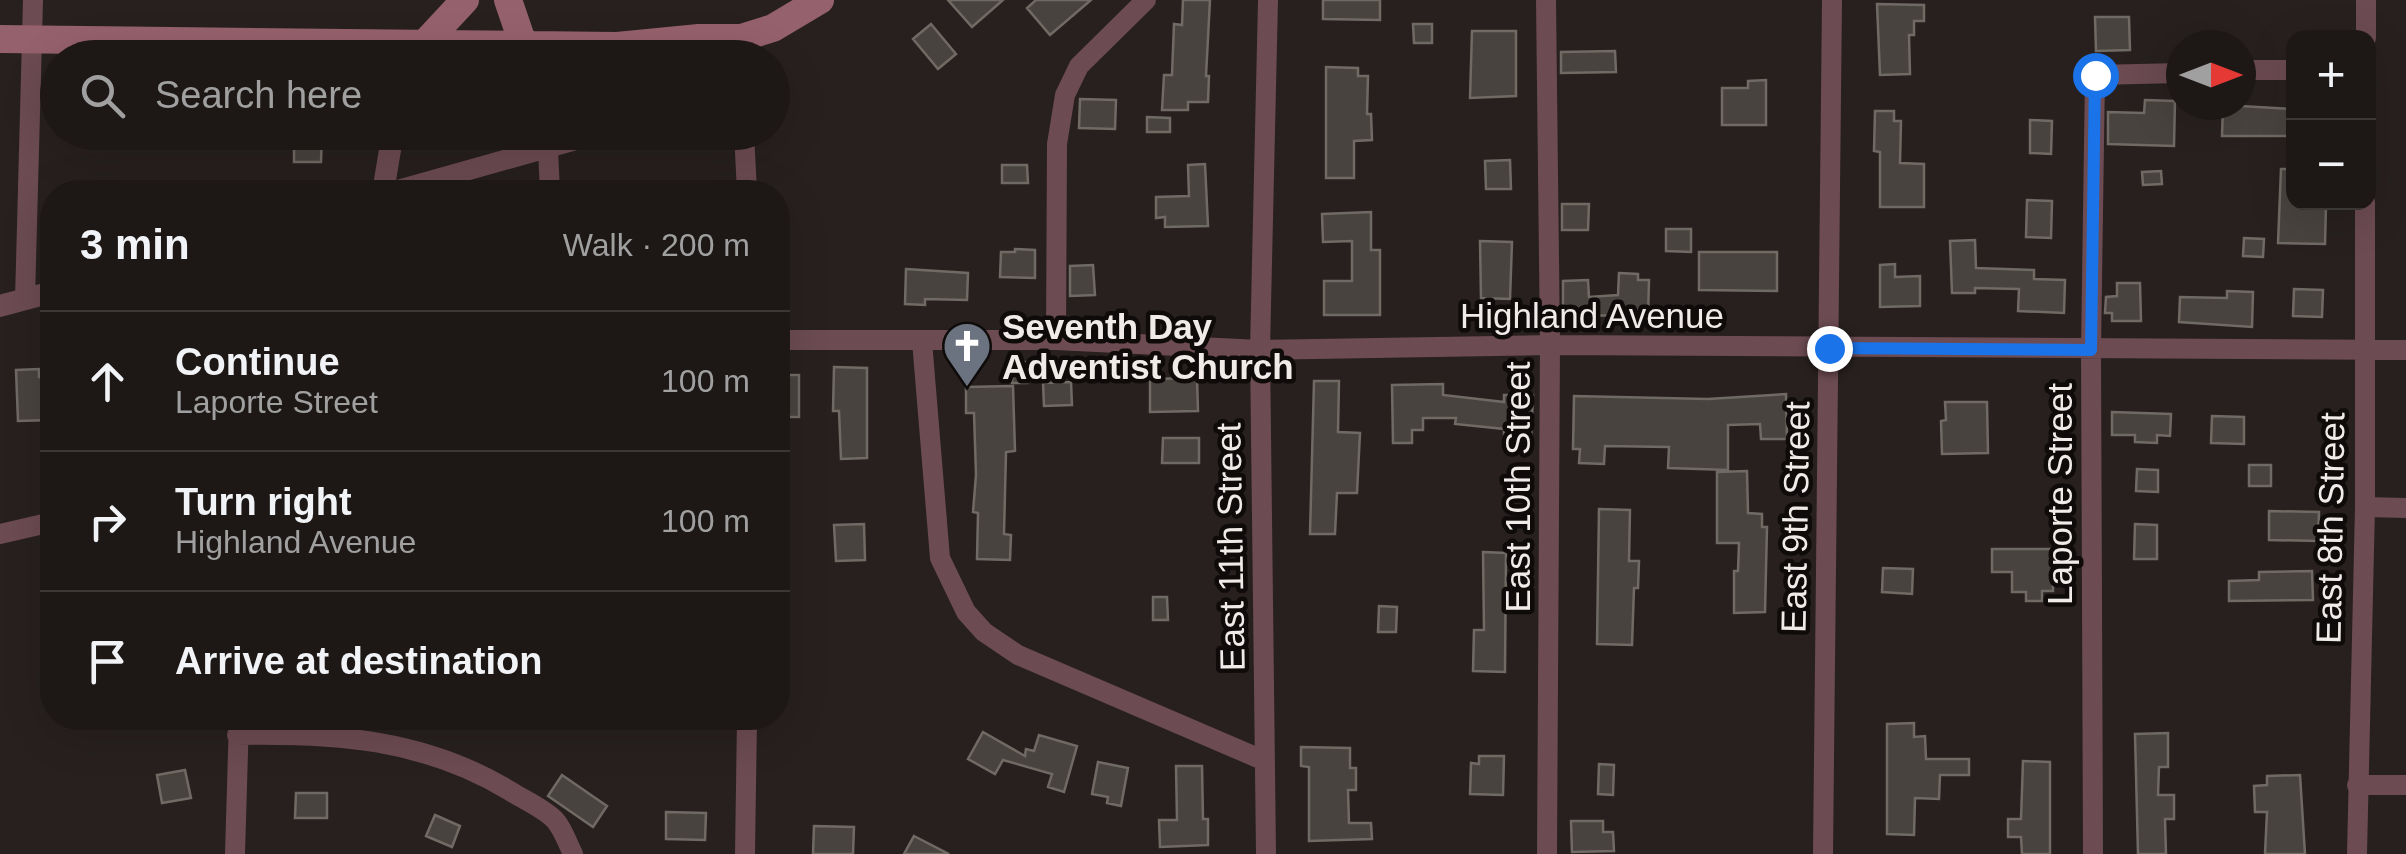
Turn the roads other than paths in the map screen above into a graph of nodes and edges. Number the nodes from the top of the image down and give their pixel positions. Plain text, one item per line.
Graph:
1 (33, 0) edge
2 (466, 0) edge
3 (508, 0) edge
4 (820, 0) edge
5 (1146, 0) edge
6 (1268, 0) edge
7 (1546, 0) edge
8 (1832, 0) edge
9 (2366, 0) edge
10 (2366, 30) edge
11 (0, 39) edge
12 (31, 40) junction
13 (40, 40) edge
14 (429, 40) edge
15 (522, 40) edge
16 (678, 40) edge
17 (707, 40) edge
18 (754, 40) edge
19 (2256, 70) edge
20 (2286, 70) edge
21 (2166, 73) edge
22 (390, 150) edge
23 (544, 150) edge
24 (548, 150) edge
25 (745, 150) edge
26 (385, 180) edge
27 (435, 180) edge
28 (549, 180) edge
29 (746, 180) edge
30 (2365, 210) edge
31 (40, 296) edge
32 (26, 300) junction
33 (0, 306) edge
34 (790, 340) edge
35 (1056, 340) junction
36 (922, 341) junction
37 (1550, 345) junction
38 (1829, 348) junction
39 (2364, 349) junction
40 (1260, 350) junction
41 (2091, 350) junction
42 (2406, 350) edge
43 (2365, 507) junction
44 (2406, 508) edge
45 (40, 525) edge
46 (0, 534) edge
47 (238, 730) edge
48 (266, 730) edge
49 (747, 730) edge
50 (1265, 761) junction
51 (2406, 785) edge
52 (2357, 786) junction
53 (235, 854) edge
54 (573, 854) edge
55 (745, 854) edge
56 (1266, 854) edge
57 (1548, 854) edge
58 (1823, 854) edge
59 (2092, 854) edge
60 (2357, 854) edge

1 - 12 street
2 - 14 main road
3 - 15 main road
4 - 18 main road
5 - 35 street
6 - 40 street, East 11th Street
7 - 37 street, East 10th Street
8 - 38 street, East 9th Street
9 - 10 street
11 - 12 main road
12 - 13 main road
12 - 32 street
16 - 17 main road
19 - 20 street
21 - 41 street, Laporte Street
22 - 26 street
23 - 27 street
24 - 28 street
25 - 29 street
30 - 39 street, East 8th Street
31 - 32 street
32 - 33 street
34 - 36 street, Highland Avenue
35 - 36 street, Highland Avenue
35 - 40 street, Highland Avenue
36 - 50 street
37 - 38 street, Highland Avenue
37 - 40 street, Highland Avenue
37 - 57 street, East 10th Street
38 - 41 street, Highland Avenue
38 - 58 street, East 9th Street
39 - 41 street, Highland Avenue
39 - 42 street, Highland Avenue
39 - 43 street, East 8th Street
40 - 50 street, East 11th Street
41 - 59 street, Laporte Street
43 - 44 street
43 - 52 street, East 8th Street
45 - 46 street
47 - 53 street
48 - 54 street
49 - 55 street
50 - 56 street, East 11th Street
51 - 52 street
52 - 60 street, East 8th Street

